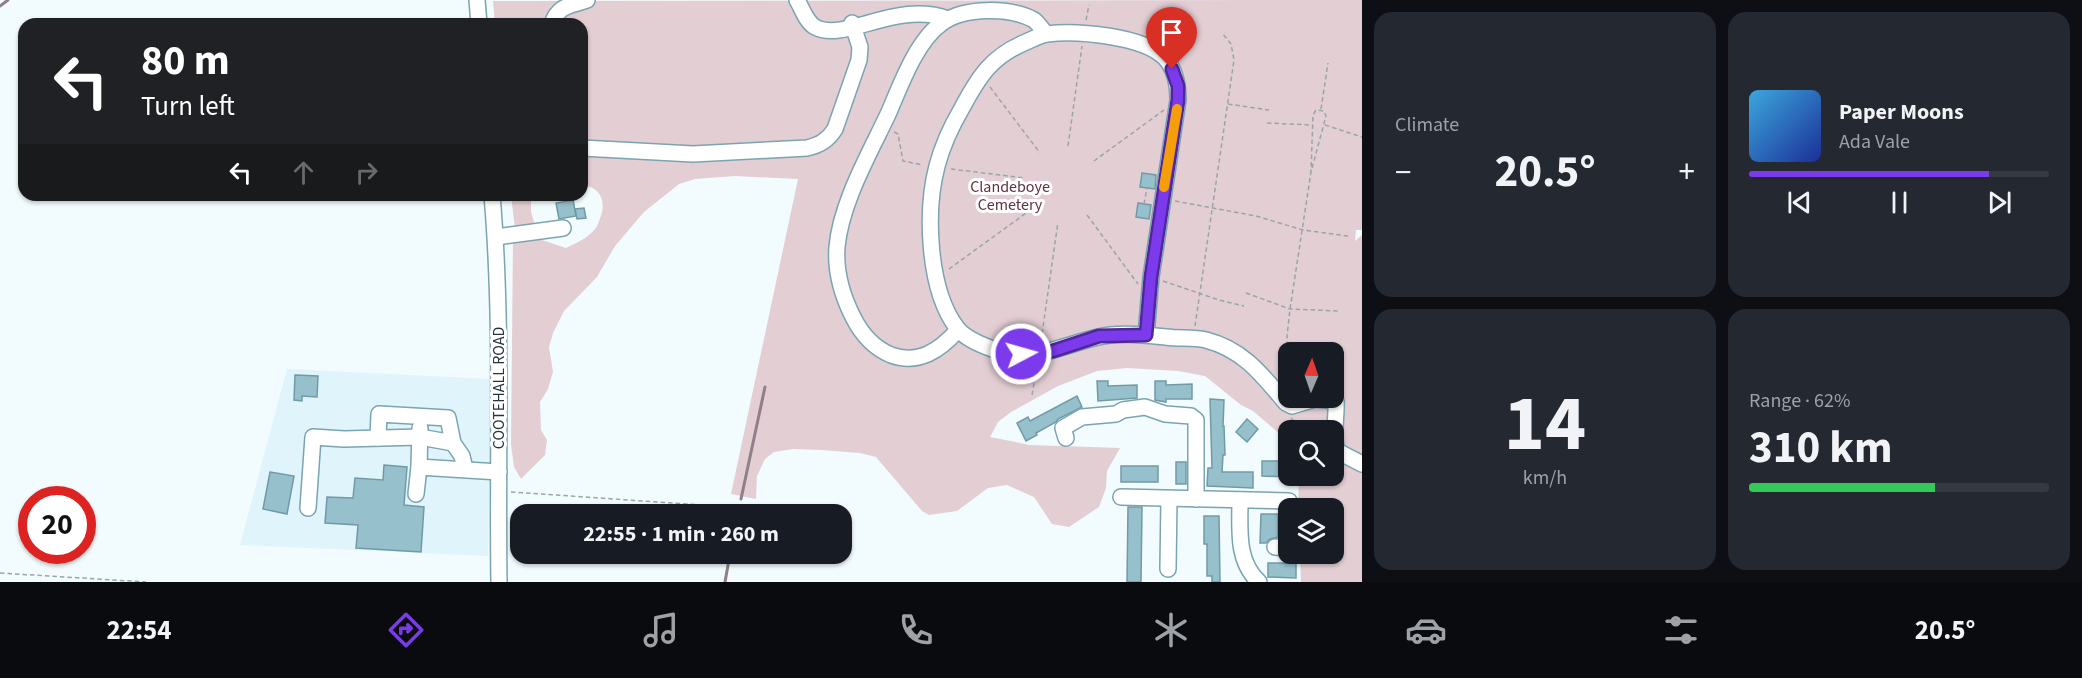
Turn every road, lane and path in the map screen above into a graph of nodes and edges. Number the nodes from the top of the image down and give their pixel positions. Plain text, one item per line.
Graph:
1 (477, 0) edge
2 (586, 0) edge
3 (797, 0) edge
4 (1089, 5) dead end
5 (478, 18) edge
6 (554, 18) edge
7 (948, 19) junction
8 (852, 23) junction
9 (1222, 33) dead end
10 (1046, 34) junction
11 (1084, 34) junction
12 (1328, 63) dead end
13 (980, 75) junction
14 (1178, 100) junction
15 (1227, 104) junction
16 (1269, 110) dead end
17 (1321, 110) junction
18 (1267, 123) dead end
19 (1324, 124) junction
20 (1313, 126) junction
21 (1362, 136) edge
22 (1068, 146) dead end
23 (588, 148) edge
24 (1040, 153) dead end
25 (1094, 160) dead end
26 (1311, 172) junction
27 (1147, 188) dead end
28 (1162, 199) junction
29 (493, 201) edge
30 (1144, 204) dead end
31 (1033, 208) dead end
32 (1212, 208) junction
33 (1087, 215) dead end
34 (1058, 222) dead end
35 (564, 228) dead end
36 (1303, 230) junction
37 (1348, 236) dead end
38 (496, 237) junction
39 (1151, 277) junction
40 (935, 279) junction
41 (1246, 293) dead end
42 (1200, 294) junction
43 (1149, 298) junction
44 (1244, 306) dead end
45 (1290, 309) junction
46 (1338, 311) dead end
47 (958, 330) junction
48 (1146, 335) junction
49 (1193, 338) junction
50 (1287, 342) edge
51 (1039, 354) junction
52 (1032, 395) dead end
53 (421, 416) junction
54 (420, 437) junction
55 (378, 438) junction
56 (1066, 438) dead end
57 (453, 443) junction
58 (1362, 464) edge
59 (419, 467) junction
60 (465, 469) junction
61 (499, 472) junction
62 (500, 492) junction
63 (416, 494) dead end
64 (1121, 497) dead end
65 (1169, 498) junction
66 (1196, 499) junction
67 (1240, 500) junction
68 (1278, 500) edge
69 (684, 504) edge
70 (308, 508) dead end
71 (1168, 569) dead end
72 (0, 573) edge
73 (146, 582) edge
74 (499, 582) edge
75 (1259, 582) edge

1 - 5 street
2 - 6 street
3 - 8 street
4 - 11 path
7 - 8 street
7 - 10 street
7 - 47 street
8 - 23 street
9 - 15 path
10 - 11 street
10 - 13 street
11 - 14 street
11 - 22 path
12 - 17 path
13 - 24 path
13 - 40 street
14 - 25 path
14 - 28 street
15 - 16 path
15 - 32 path
17 - 19 path
17 - 20 path
18 - 20 path
19 - 21 path
19 - 26 path
20 - 26 path
26 - 36 path
27 - 30 path
28 - 32 path
28 - 39 street
29 - 38 street, COOTEHALL ROAD
31 - 40 path
32 - 36 path
32 - 42 path
33 - 43 path
34 - 51 path
35 - 38 street
36 - 37 path
36 - 45 path
38 - 61 street, COOTEHALL ROAD
39 - 42 path
39 - 43 street
40 - 47 street
41 - 45 path
42 - 44 path
42 - 49 path
43 - 48 street
45 - 46 path
45 - 50 path
47 - 51 street
48 - 49 street
48 - 51 street
49 - 58 street
51 - 52 path
53 - 54 street
53 - 55 street
53 - 57 street
54 - 55 street
54 - 57 street
54 - 59 street
55 - 70 street
56 - 66 street
57 - 60 street
59 - 60 street
59 - 63 street
60 - 61 street
61 - 62 street, COOTEHALL ROAD
62 - 69 path
62 - 74 street, COOTEHALL ROAD
64 - 65 street
65 - 66 street
65 - 71 street
66 - 67 street
67 - 68 street
67 - 75 street
72 - 73 path

